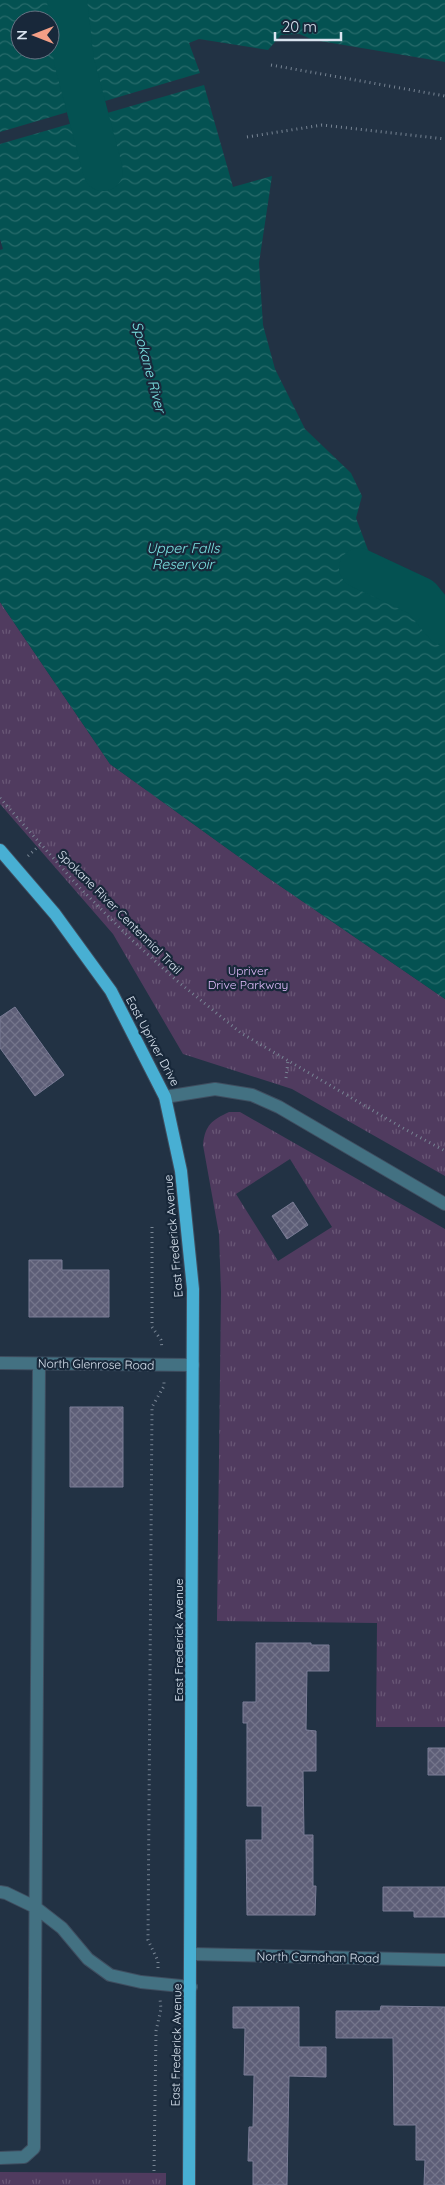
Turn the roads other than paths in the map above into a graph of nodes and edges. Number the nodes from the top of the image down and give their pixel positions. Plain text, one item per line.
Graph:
1 (0, 850) edge
2 (165, 1097) junction
3 (445, 1204) edge
4 (0, 1363) edge
5 (39, 1364) junction
6 (193, 1365) junction
7 (0, 1892) edge
8 (35, 1907) junction
9 (191, 1954) junction
10 (445, 1960) edge
11 (191, 1988) junction
12 (0, 2158) edge
13 (189, 2185) edge

1 - 2 main road, East Upriver Drive
2 - 3 street, East Upriver Drive
2 - 6 main road, East Frederick Avenue
4 - 5 street, North Glenrose Road
5 - 6 street, North Glenrose Road
5 - 8 street
6 - 9 main road, East Frederick Avenue
7 - 8 street
8 - 11 street
8 - 12 street
9 - 10 street, North Carnahan Road
9 - 11 main road, East Frederick Avenue
11 - 13 main road, East Frederick Avenue

